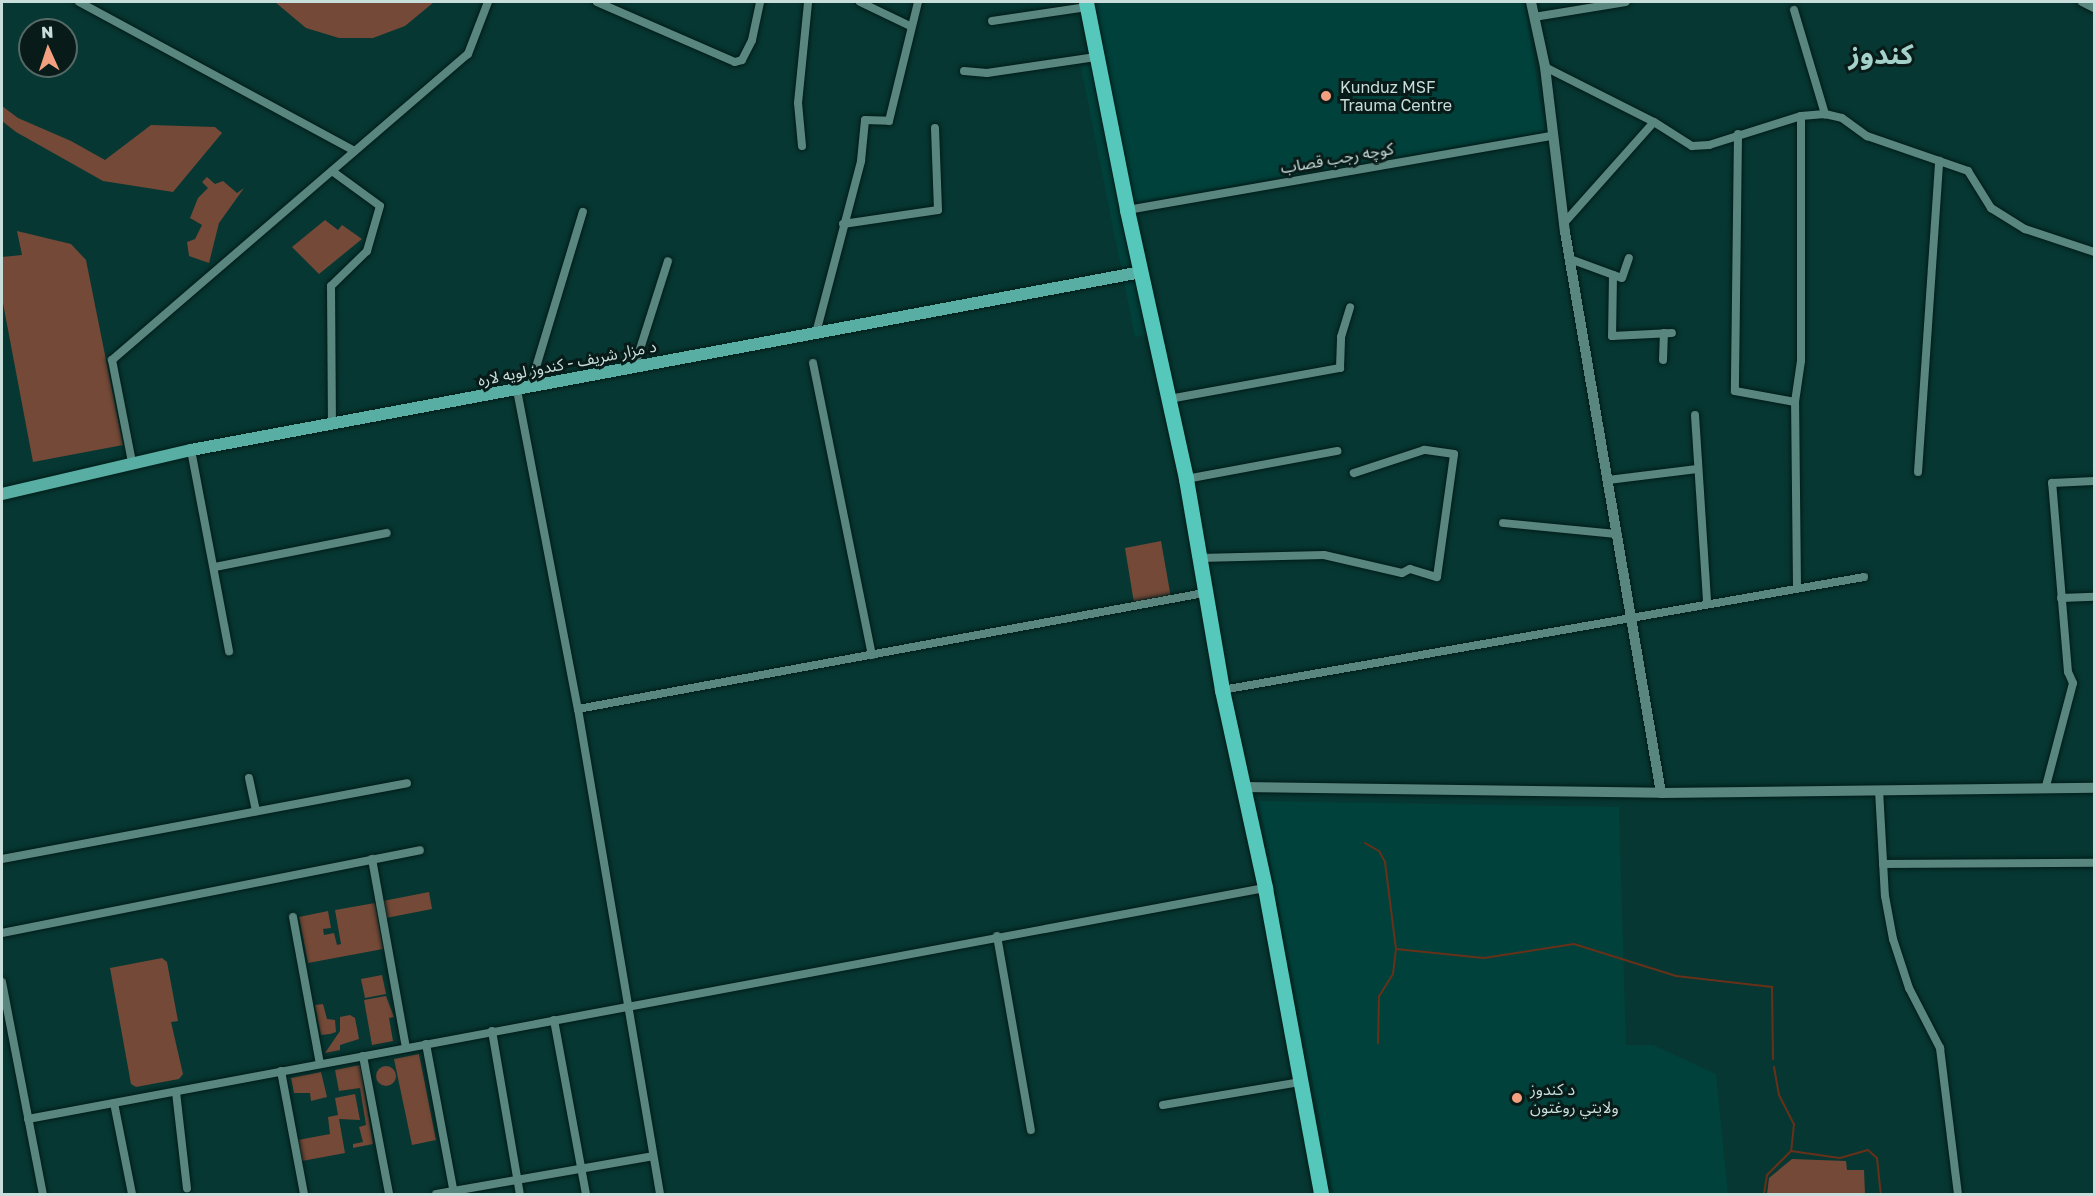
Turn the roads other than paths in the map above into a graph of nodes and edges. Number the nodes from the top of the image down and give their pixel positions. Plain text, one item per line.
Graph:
1 (79, 2) edge
2 (488, 2) edge
3 (597, 2) edge
4 (760, 2) edge
5 (808, 2) edge
6 (860, 2) edge
7 (918, 2) edge
8 (1531, 2) edge
9 (1626, 2) edge
10 (2082, 2) edge
11 (1087, 4) edge
12 (2094, 8) edge
13 (1794, 10) dead end
14 (1534, 17) junction
15 (992, 21) dead end
16 (910, 26) junction
17 (1096, 57) junction
18 (1545, 67) junction
19 (964, 72) dead end
20 (1825, 114) junction
21 (1801, 116) junction
22 (1654, 122) junction
23 (935, 128) dead end
24 (1738, 134) junction
25 (1553, 136) junction
26 (802, 146) dead end
27 (354, 151) junction
28 (1939, 161) junction
29 (332, 171) junction
30 (1126, 210) junction
31 (583, 212) dead end
32 (1564, 223) junction
33 (843, 224) junction
34 (2094, 252) edge
35 (1629, 258) dead end
36 (1570, 259) junction
37 (668, 261) dead end
38 (1141, 272) junction
39 (1613, 275) junction
40 (1350, 307) dead end
41 (816, 333) junction
42 (1663, 360) dead end
43 (813, 363) dead end
44 (634, 368) junction
45 (530, 387) junction
46 (517, 390) junction
47 (1169, 399) junction
48 (1795, 402) junction
49 (1695, 415) dead end
50 (332, 425) junction
51 (191, 450) junction
52 (1337, 451) dead end
53 (132, 462) junction
54 (1697, 469) junction
55 (1918, 472) dead end
56 (1354, 473) dead end
57 (1186, 479) junction
58 (1608, 480) junction
59 (2094, 481) edge
60 (2, 494) edge
61 (1503, 523) dead end
62 (387, 533) dead end
63 (1617, 534) junction
64 (1199, 558) junction
65 (215, 567) junction
66 (1864, 577) dead end
67 (1797, 587) junction
68 (1204, 593) junction
69 (2094, 597) edge
70 (2061, 598) junction
71 (1707, 603) junction
72 (1630, 618) junction
73 (229, 651) dead end
74 (872, 655) junction
75 (1222, 690) junction
76 (578, 709) junction
77 (249, 778) dead end
78 (407, 783) dead end
79 (2046, 786) junction
80 (1243, 787) junction
81 (2094, 788) edge
82 (1879, 790) junction
83 (1661, 793) junction
84 (256, 811) junction
85 (420, 850) dead end
86 (372, 859) junction
87 (2, 860) edge
88 (2094, 863) edge
89 (1883, 864) junction
90 (1265, 888) junction
91 (293, 917) dead end
92 (2, 933) edge
93 (997, 936) junction
94 (2, 982) edge
95 (630, 1005) junction
96 (554, 1020) junction
97 (492, 1031) junction
98 (426, 1044) junction
99 (406, 1048) junction
100 (363, 1056) junction
101 (320, 1064) junction
102 (281, 1071) junction
103 (1301, 1082) junction
104 (176, 1092) junction
105 (114, 1103) junction
106 (1163, 1105) dead end
107 (28, 1119) junction
108 (1031, 1130) dead end
109 (653, 1156) junction
110 (581, 1169) junction
111 (518, 1180) junction
112 (187, 1188) dead end
113 (453, 1193) edge
114 (44, 1194) edge
115 (132, 1194) edge
116 (304, 1194) edge
117 (389, 1194) edge
118 (436, 1194) edge
119 (520, 1194) edge
120 (586, 1194) edge
121 (660, 1194) edge
122 (1321, 1194) edge
123 (1958, 1194) edge

1 - 27 street
2 - 27 street
3 - 4 street
5 - 26 street
6 - 16 street
7 - 16 street
8 - 14 street
9 - 14 street
10 - 12 street
11 - 15 street
11 - 17 highway
13 - 20 street
14 - 18 street
16 - 33 street
17 - 19 street
17 - 30 highway
18 - 22 street
18 - 25 street
20 - 21 street
20 - 28 street
21 - 24 street
21 - 48 street
22 - 24 street
22 - 32 street
23 - 33 street
24 - 48 street
25 - 30 street, کوچه رجب قصاب
25 - 32 street
27 - 29 street
28 - 34 street
28 - 55 street
29 - 50 street
29 - 53 street
30 - 38 highway
31 - 45 street
32 - 36 street
33 - 41 street
35 - 39 street
36 - 39 street
36 - 58 street
37 - 44 street
38 - 41 main road, د مزار شریف - کندوز لویه لاره
38 - 47 highway
39 - 42 street
40 - 47 street
41 - 44 main road, د مزار شریف - کندوز لویه لاره
43 - 74 street
44 - 45 main road, د مزار شریف - کندوز لویه لاره
45 - 46 main road, د مزار شریف - کندوز لویه لاره
46 - 50 main road, د مزار شریف - کندوز لویه لاره
46 - 76 street
47 - 57 highway
48 - 67 street
49 - 54 street
50 - 51 main road, د مزار شریف - کندوز لویه لاره
51 - 53 main road, د مزار شریف - کندوز لویه لاره
51 - 65 street
52 - 57 street
53 - 60 main road, د مزار شریف - کندوز لویه لاره
54 - 58 street
54 - 71 street
56 - 64 street
57 - 64 highway
58 - 63 street
59 - 70 street
61 - 63 street
62 - 65 street
63 - 72 street
64 - 68 highway
65 - 73 street
66 - 67 street
67 - 71 street
68 - 74 street
68 - 75 highway
69 - 70 street
70 - 79 street
71 - 72 street
72 - 75 street
72 - 83 street
74 - 76 street
75 - 80 highway
76 - 95 street
77 - 84 street
78 - 84 street
79 - 81 street
79 - 82 street
80 - 83 street
80 - 90 highway
82 - 83 street
82 - 89 street
84 - 87 street
85 - 86 street
86 - 92 street
86 - 99 street
88 - 89 street
89 - 123 street
90 - 93 street
90 - 103 highway
91 - 101 street
93 - 95 street
93 - 108 street
94 - 107 street
95 - 96 street
95 - 109 street
96 - 97 street
96 - 110 street
97 - 98 street
97 - 111 street
98 - 99 street
98 - 113 street
99 - 100 street
100 - 101 street
100 - 117 street
101 - 102 street
102 - 104 street
102 - 116 street
103 - 106 street
103 - 122 highway
104 - 105 street
104 - 112 street
105 - 107 street
105 - 115 street
107 - 114 street
109 - 110 street
109 - 121 street
110 - 111 street
110 - 120 street
111 - 113 street
111 - 119 street
113 - 118 street

